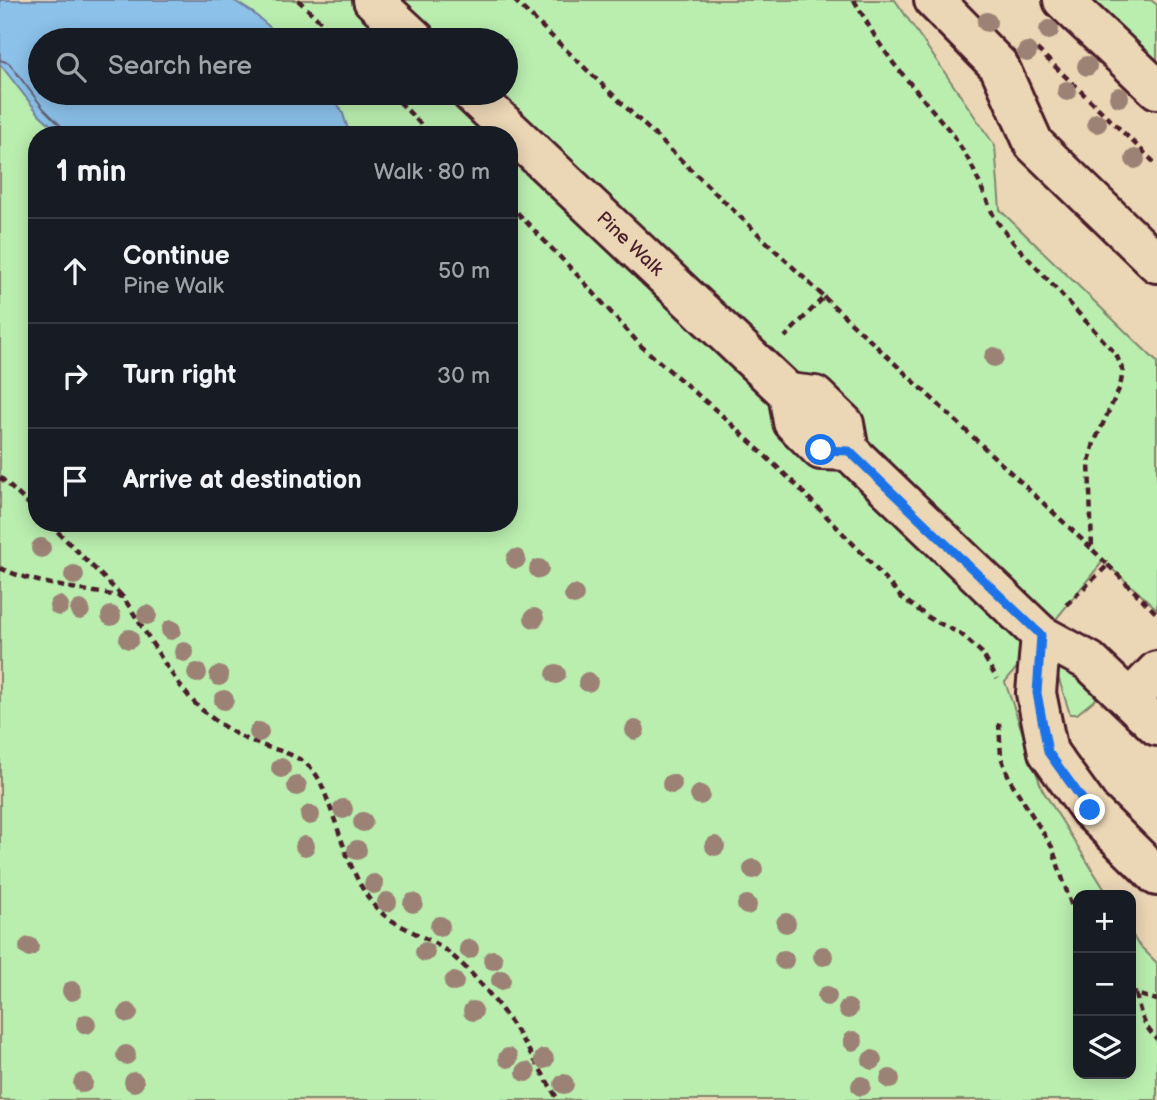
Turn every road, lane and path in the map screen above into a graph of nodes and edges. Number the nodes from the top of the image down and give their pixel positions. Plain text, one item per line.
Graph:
1 (298, 0) edge
2 (373, 0) edge
3 (514, 0) edge
4 (855, 0) edge
5 (934, 0) edge
6 (1063, 0) edge
7 (327, 28) edge
8 (403, 28) edge
9 (1033, 46) dead end
10 (1157, 89) edge
11 (402, 105) edge
12 (484, 105) edge
13 (422, 126) edge
14 (506, 126) edge
15 (518, 138) edge
16 (1157, 165) edge
17 (518, 213) edge
18 (1157, 263) edge
19 (824, 297) junction
20 (758, 365) junction
21 (0, 477) edge
22 (28, 503) edge
23 (58, 532) edge
24 (1092, 549) junction
25 (1108, 565) junction
26 (0, 568) edge
27 (122, 597) junction
28 (1157, 614) edge
29 (1039, 633) junction
30 (996, 676) junction
31 (1146, 682) edge
32 (998, 686) dead end
33 (999, 722) dead end
34 (1157, 726) edge
35 (1157, 876) edge
36 (1073, 910) edge
37 (1136, 994) joint
38 (1157, 1000) edge
39 (1157, 1039) edge
40 (558, 1100) edge

1 - 7 path
2 - 8 lane
3 - 19 path
4 - 24 path
5 - 18 lane
6 - 10 lane
9 - 16 path
11 - 13 path
12 - 14 lane, Pine Walk
15 - 20 lane, Pine Walk
17 - 30 path
19 - 20 path
19 - 24 path
20 - 29 lane, Pine Walk
21 - 22 path
23 - 27 path
24 - 25 path
25 - 28 path
25 - 29 path
26 - 27 path
27 - 40 path
29 - 30 path
29 - 31 lane
29 - 35 lane
30 - 32 path
31 - 34 lane
33 - 36 path
37 - 38 path
37 - 39 path

